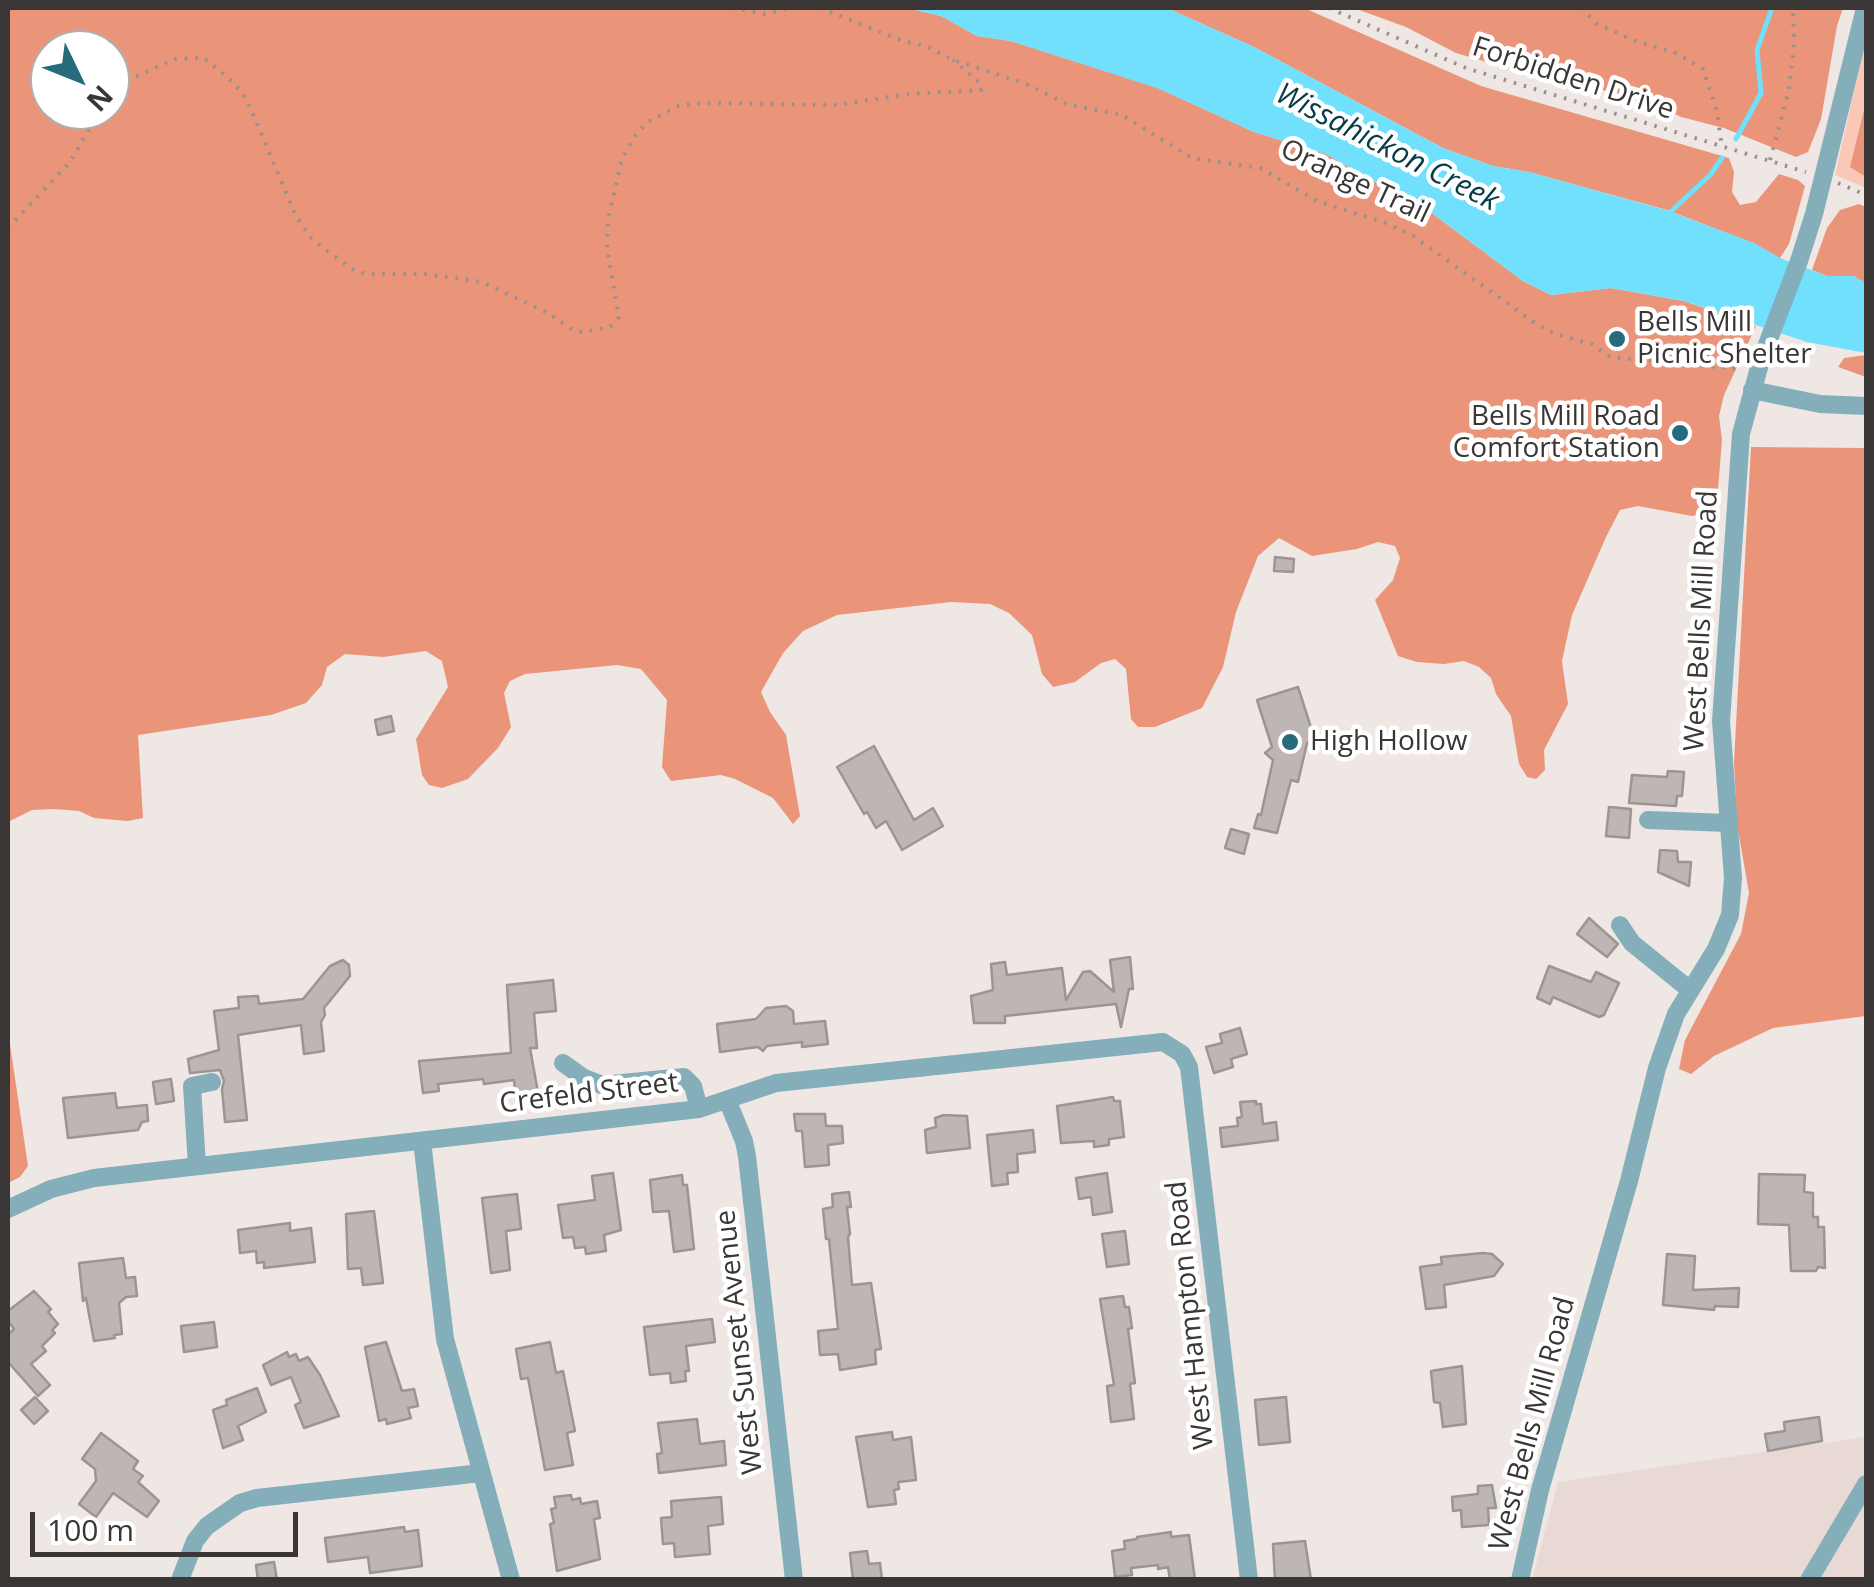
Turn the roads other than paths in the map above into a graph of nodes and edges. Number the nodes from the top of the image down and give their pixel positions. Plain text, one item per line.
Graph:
1 (1864, 8) edge
2 (1760, 392) junction
3 (1866, 406) edge
4 (1648, 820) dead end
5 (1728, 823) junction
6 (1620, 925) dead end
7 (1690, 990) junction
8 (1176, 1048) joint
9 (563, 1063) dead end
10 (212, 1082) dead end
11 (728, 1102) junction
12 (699, 1110) junction
13 (422, 1141) junction
14 (198, 1166) junction
15 (8, 1209) edge
16 (481, 1472) junction
17 (1866, 1484) edge
18 (180, 1580) edge
19 (511, 1580) edge
20 (794, 1580) edge
21 (1248, 1580) edge
22 (1520, 1580) edge
23 (1809, 1580) edge

1 - 2 street, West Bells Mill Road
2 - 3 street
2 - 5 street, West Bells Mill Road
4 - 5 street
5 - 7 street, West Bells Mill Road
6 - 7 street
7 - 22 street, West Bells Mill Road
8 - 11 street, Crefeld Street
8 - 21 street, West Hampton Road
9 - 12 street
10 - 14 street
11 - 12 street, Crefeld Street
11 - 20 street, West Sunset Avenue
12 - 13 street, Crefeld Street
13 - 14 street, Crefeld Street
13 - 16 street
14 - 15 street, Crefeld Street
16 - 18 street
16 - 19 street
17 - 23 street

